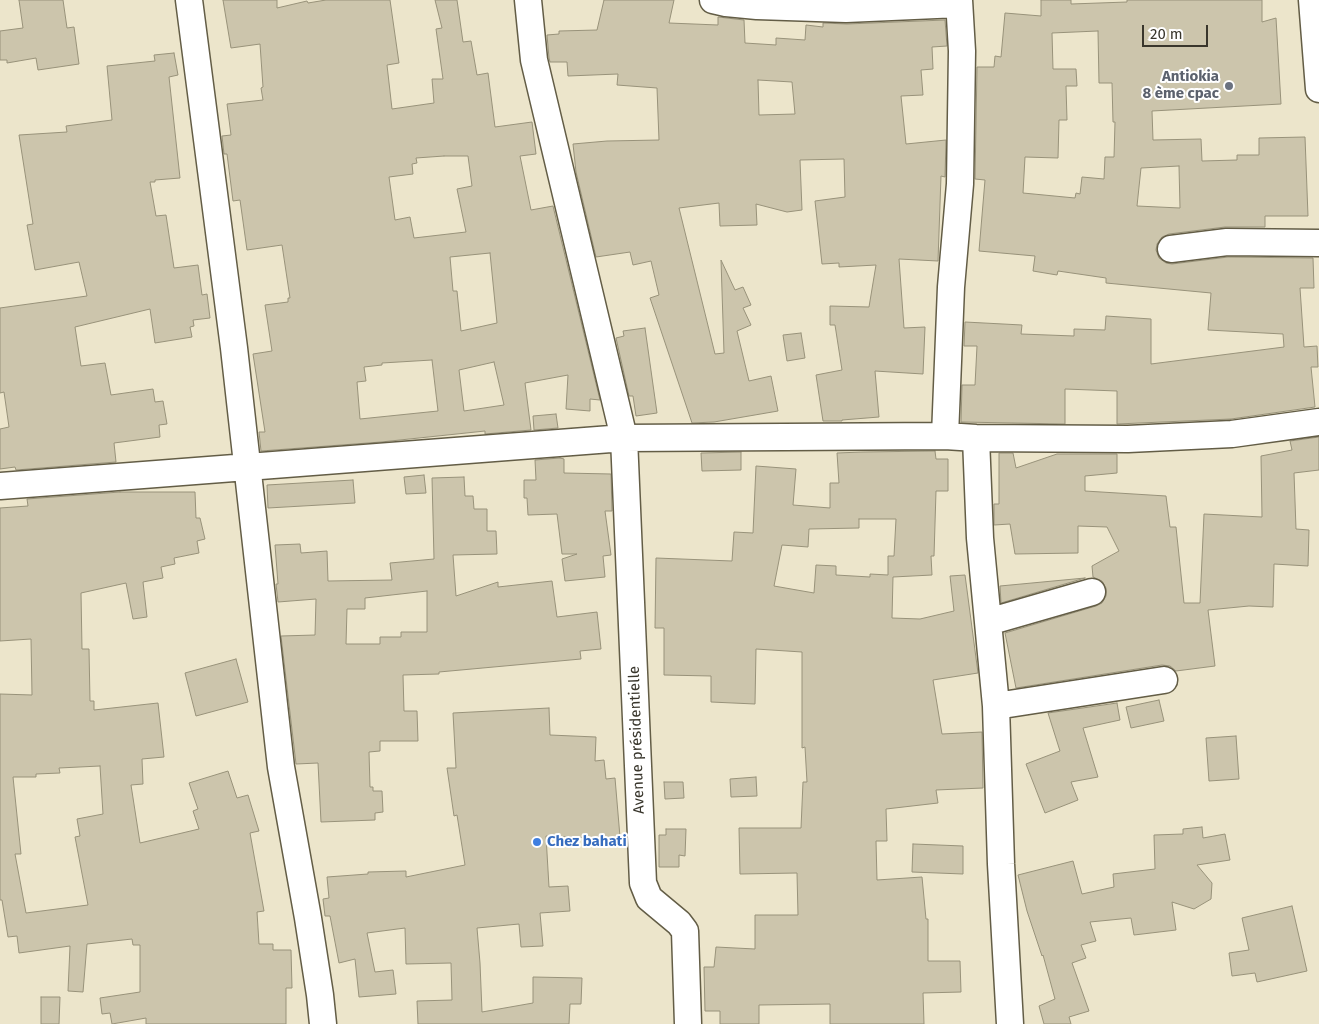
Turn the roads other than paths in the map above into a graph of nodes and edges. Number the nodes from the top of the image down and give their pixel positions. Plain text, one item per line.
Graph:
1 (189, 0) edge
2 (528, 0) edge
3 (713, 0) edge
4 (1312, 0) edge
5 (959, 2) edge
6 (1319, 90) edge
7 (1319, 243) edge
8 (1171, 249) dead end
9 (1319, 422) edge
10 (945, 436) junction
11 (624, 438) junction
12 (976, 438) junction
13 (248, 467) junction
14 (0, 486) edge
15 (1092, 592) dead end
16 (988, 622) junction
17 (1164, 680) dead end
18 (996, 706) junction
19 (323, 1024) edge
20 (688, 1024) edge
21 (1010, 1024) edge

1 - 13 street
2 - 11 street, Avenue présidentielle
3 - 5 street
4 - 6 street
5 - 10 street
7 - 8 street
9 - 12 street
10 - 11 street
10 - 12 street
11 - 13 street
11 - 20 street, Avenue présidentielle
12 - 16 street
13 - 14 street
13 - 19 street
15 - 16 street
16 - 18 street
17 - 18 street
18 - 21 street

